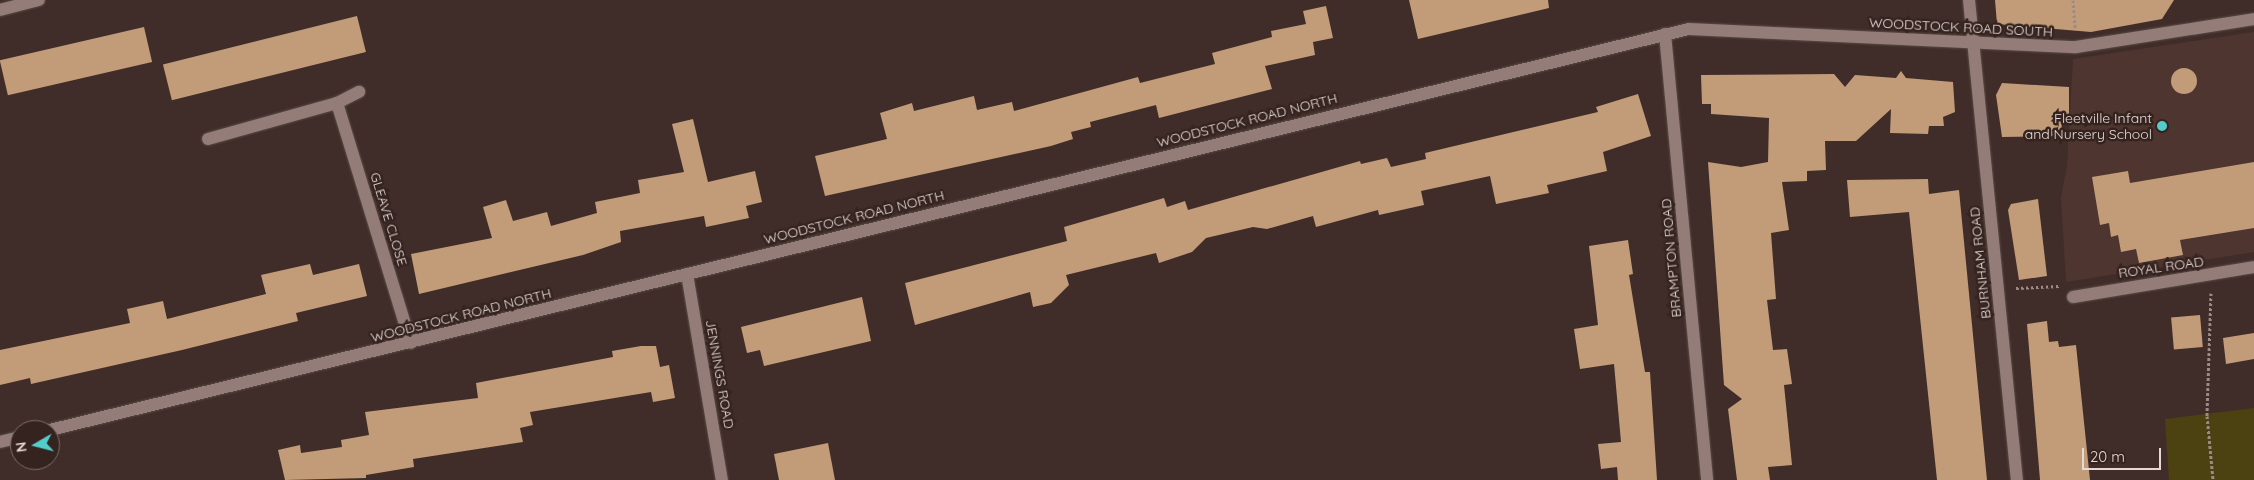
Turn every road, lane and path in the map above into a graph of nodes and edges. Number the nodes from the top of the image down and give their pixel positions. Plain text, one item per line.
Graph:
1 (39, 0) edge
2 (1969, 0) edge
3 (2073, 0) edge
4 (0, 10) edge
5 (2254, 19) edge
6 (1665, 34) junction
7 (1973, 43) junction
8 (2076, 47) junction
9 (359, 92) dead end
10 (337, 103) junction
11 (208, 139) dead end
12 (2254, 267) edge
13 (687, 274) junction
14 (2211, 275) junction
15 (1998, 290) junction
16 (2073, 297) joint
17 (411, 343) junction
18 (60, 428) edge
19 (722, 480) edge
20 (1707, 480) edge
21 (2017, 480) edge
22 (2213, 480) edge

1 - 4 street
2 - 7 street, BURNHAM ROAD
3 - 8 path
5 - 8 street, WOODSTOCK ROAD SOUTH
6 - 7 street, WOODSTOCK ROAD SOUTH
6 - 13 street, WOODSTOCK ROAD NORTH
6 - 20 street, BRAMPTON ROAD
7 - 8 street, WOODSTOCK ROAD SOUTH
7 - 15 street, BURNHAM ROAD
9 - 10 street
10 - 11 street
10 - 17 street, GLEAVE CLOSE
12 - 14 street, ROYAL ROAD
13 - 17 street, WOODSTOCK ROAD NORTH
13 - 19 street, JENNINGS ROAD
14 - 16 street, ROYAL ROAD
14 - 22 path
15 - 16 path
15 - 21 street, BURNHAM ROAD
17 - 18 street, WOODSTOCK ROAD NORTH

